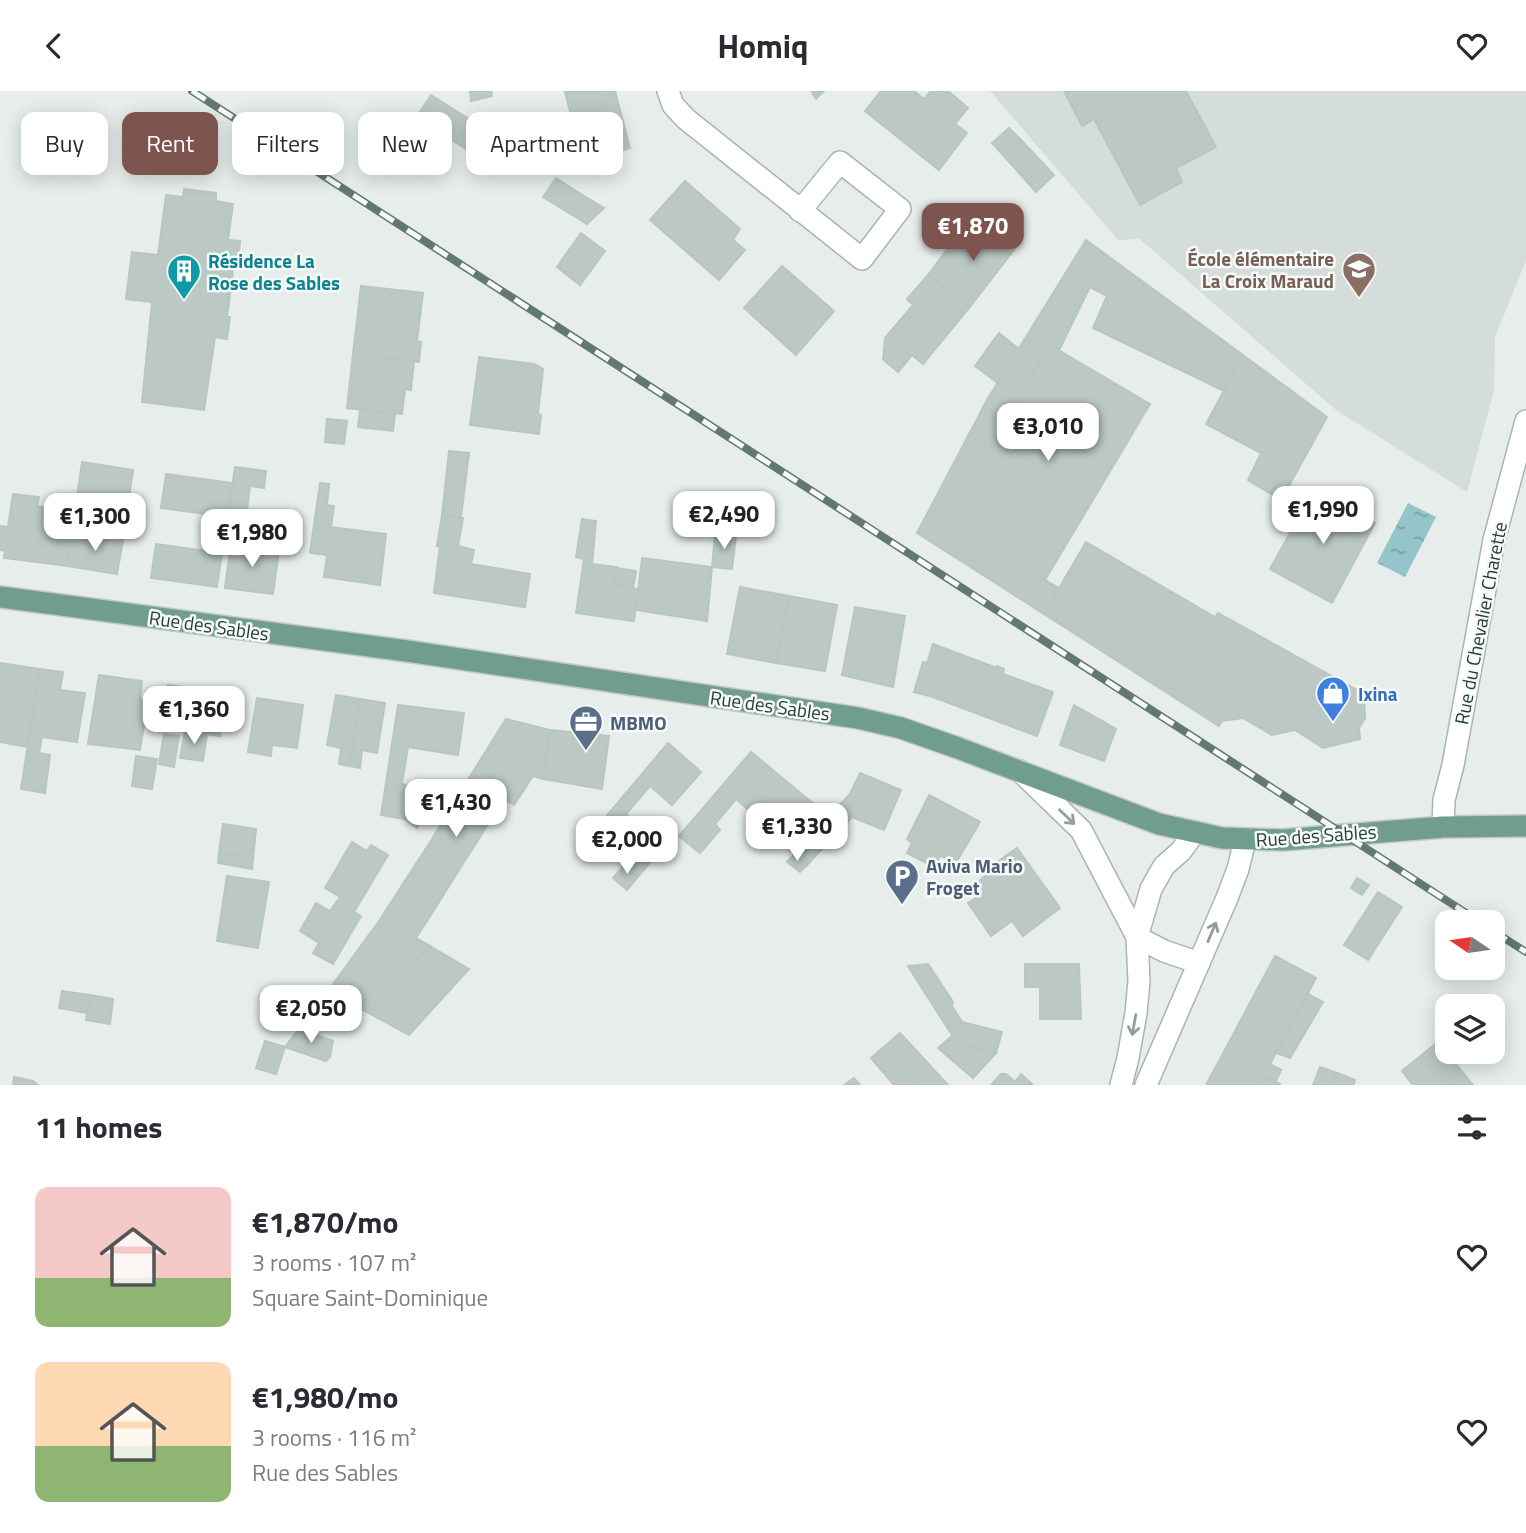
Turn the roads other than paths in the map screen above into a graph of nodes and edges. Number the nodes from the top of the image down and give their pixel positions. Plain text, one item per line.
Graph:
1 (668, 91) edge
2 (800, 211) junction
3 (1526, 421) edge
4 (0, 597) edge
5 (1018, 769) junction
6 (1526, 826) edge
7 (1443, 827) junction
8 (1194, 833) junction
9 (1245, 840) junction
10 (1137, 937) junction
11 (1199, 963) junction
12 (1121, 1085) edge
13 (1146, 1085) edge

1 - 2 street
2 - 2 street
3 - 7 street, Rue du Chevalier Charette
4 - 5 main road, Rue des Sables
5 - 8 main road, Rue des Sables
5 -> 10 street
6 - 7 main road, Rue des Sables
7 - 9 main road, Rue des Sables
8 - 9 main road, Rue des Sables
8 - 10 street
11 -> 9 street
10 - 11 street
10 -> 12 street
11 - 13 street

